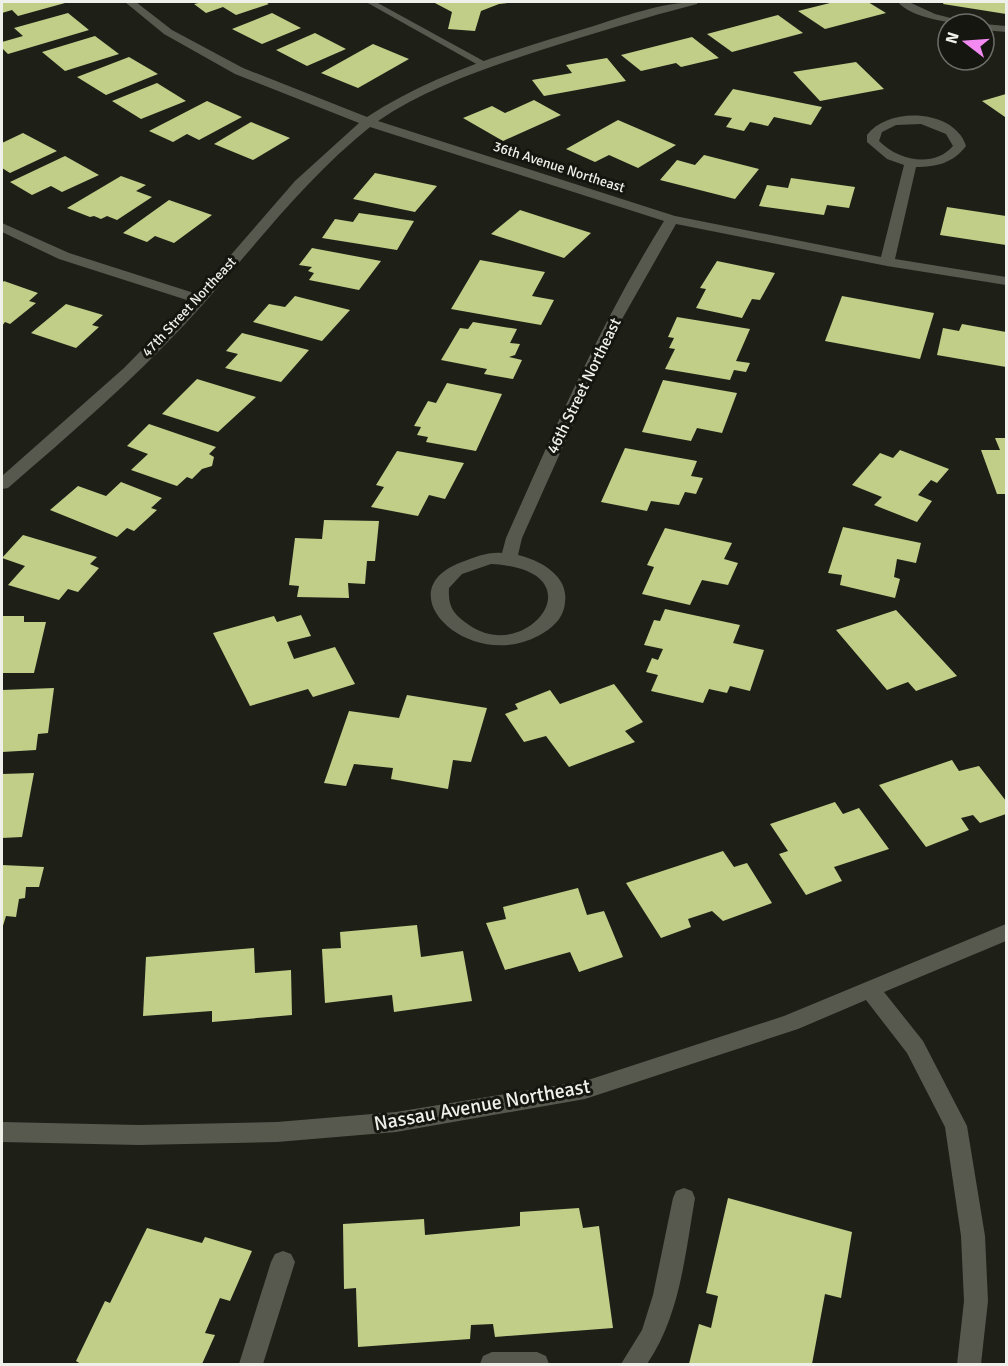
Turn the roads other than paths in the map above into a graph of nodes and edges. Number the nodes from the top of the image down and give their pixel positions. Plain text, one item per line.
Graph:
1 (129, 2) edge
2 (370, 2) edge
3 (693, 2) edge
4 (902, 2) edge
5 (936, 17) edge
6 (484, 64) junction
7 (368, 122) junction
8 (911, 162) junction
9 (672, 219) junction
10 (2, 227) edge
11 (887, 262) junction
12 (1006, 281) edge
13 (199, 299) junction
14 (2, 484) edge
15 (509, 559) junction
16 (1006, 932) edge
17 (871, 991) junction
18 (2, 1132) edge
19 (684, 1198) dead end
20 (283, 1262) dead end
21 (251, 1365) edge
22 (492, 1365) edge
23 (537, 1365) edge
24 (633, 1365) edge
25 (969, 1365) edge

1 - 7 street, 36th Avenue Northeast
2 - 6 lane
3 - 6 street, 47th Street Northeast
4 - 5 lane
6 - 7 street, 47th Street Northeast
7 - 9 street, 36th Avenue Northeast
7 - 13 street, 47th Street Northeast
8 - 8 street
8 - 11 street
9 - 11 street, 36th Avenue Northeast
9 - 15 street, 46th Street Northeast
10 - 13 street
11 - 12 street, 36th Avenue Northeast
13 - 14 street, 47th Street Northeast
15 - 15 street
16 - 17 street, Nassau Avenue Northeast
17 - 18 street, Nassau Avenue Northeast
17 - 25 street
19 - 24 street
20 - 21 street
22 - 23 street

